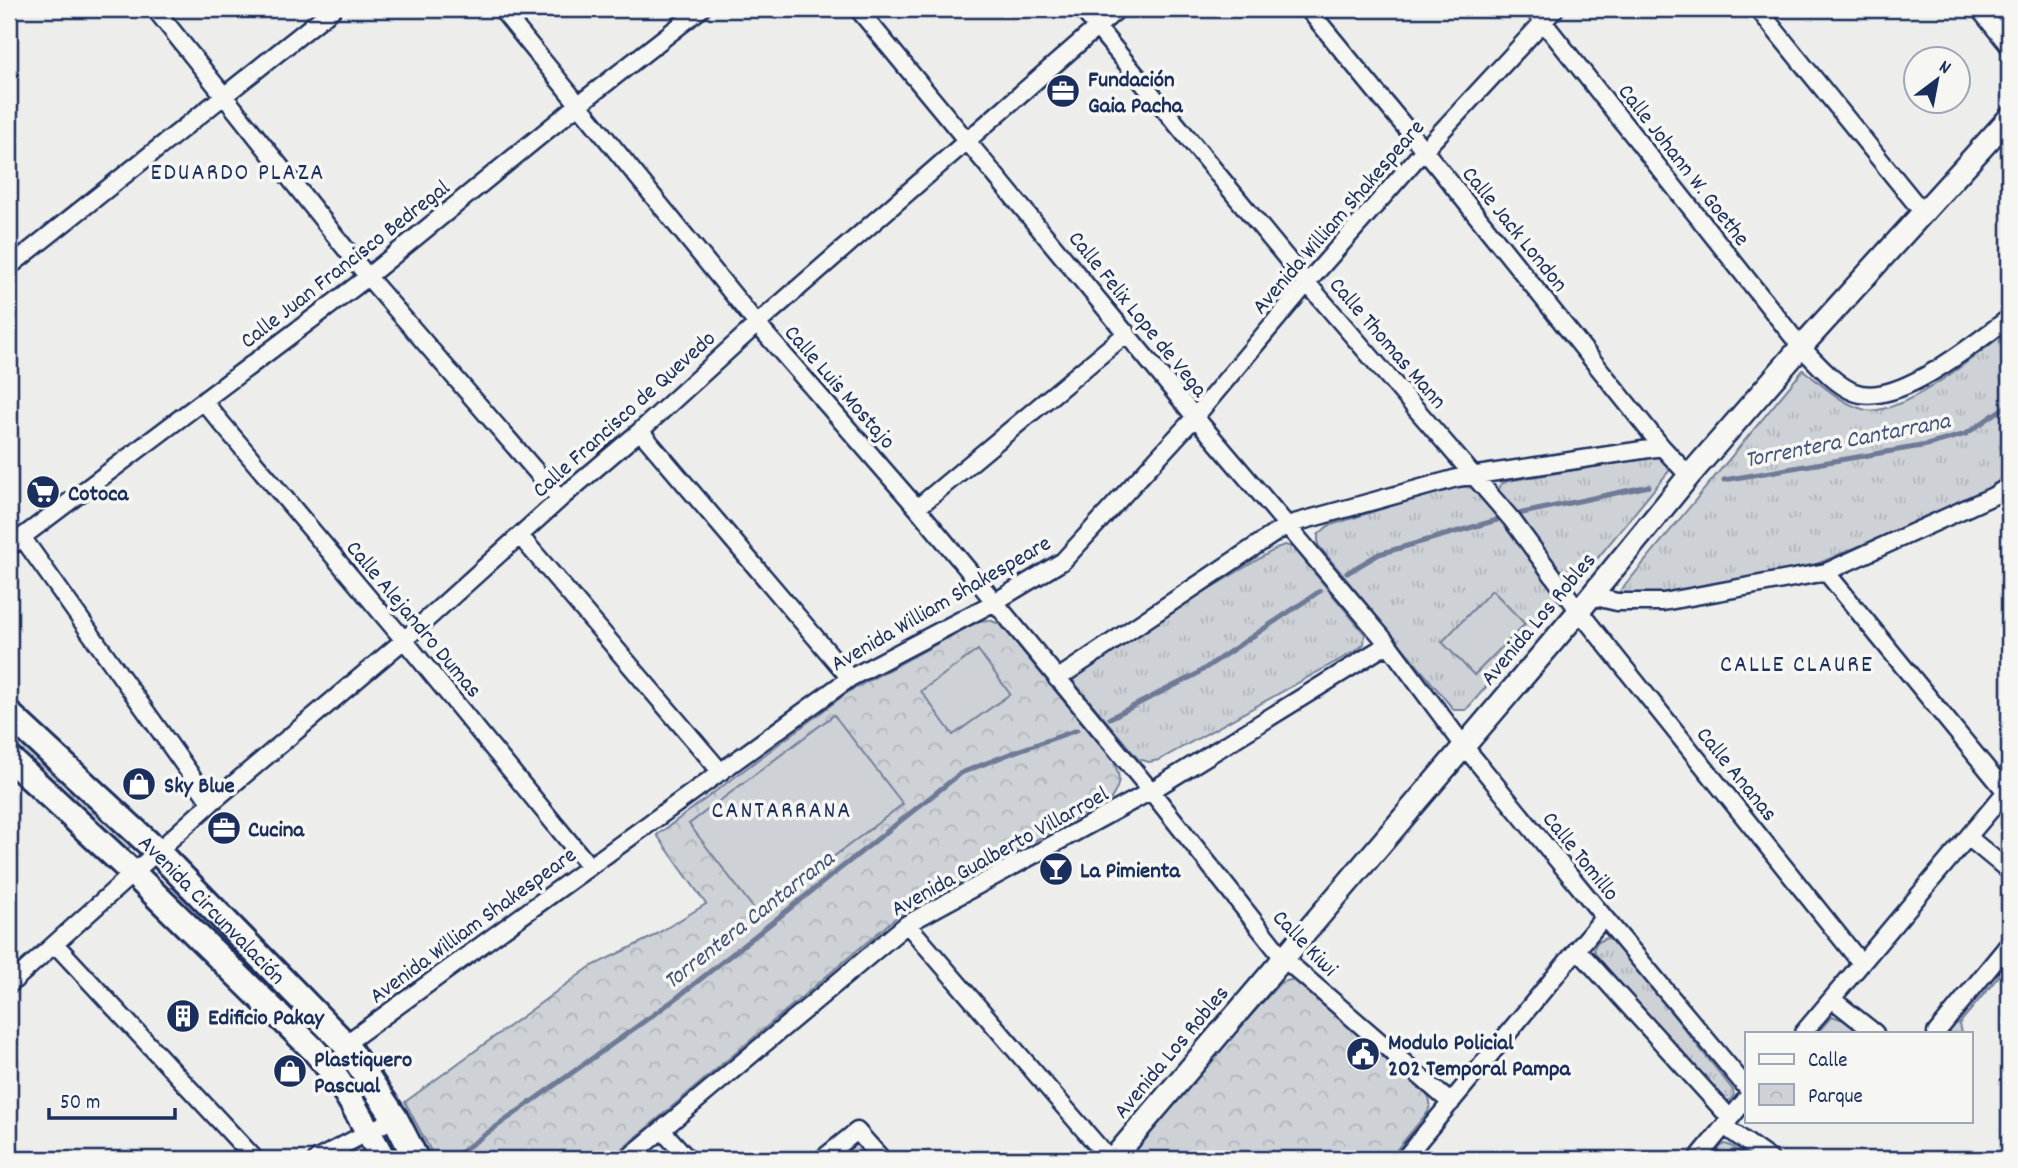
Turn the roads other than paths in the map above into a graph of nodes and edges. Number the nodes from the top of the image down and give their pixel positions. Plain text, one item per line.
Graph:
1 (155, 9) edge
2 (333, 9) edge
3 (501, 9) edge
4 (701, 9) edge
5 (858, 9) edge
6 (1082, 9) edge
7 (1118, 9) edge
8 (1308, 9) edge
9 (1555, 9) edge
10 (1758, 9) edge
11 (1979, 9) edge
12 (1538, 15) edge
13 (1097, 27) junction
14 (2009, 46) edge
15 (225, 96) junction
16 (578, 105) junction
17 (2009, 118) edge
18 (966, 140) junction
19 (1424, 150) junction
20 (1924, 214) junction
21 (9, 267) edge
22 (368, 277) junction
23 (1307, 283) junction
24 (2009, 318) edge
25 (757, 324) junction
26 (1127, 333) junction
27 (1801, 347) junction
28 (203, 401) junction
29 (1195, 417) junction
30 (640, 431) junction
31 (1662, 447) junction
32 (1475, 476) junction
33 (1689, 476) junction
34 (2009, 486) edge
35 (560, 499) junction
36 (917, 508) junction
37 (1287, 525) junction
38 (520, 536) junction
39 (14, 540) edge
40 (1826, 572) junction
41 (993, 603) junction
42 (1585, 604) junction
43 (404, 640) junction
44 (1388, 644) junction
45 (850, 678) junction
46 (1057, 679) junction
47 (9, 714) edge
48 (1464, 746) junction
49 (9, 758) edge
50 (721, 772) junction
51 (2008, 790) edge
52 (1151, 792) junction
53 (211, 803) junction
54 (1968, 837) junction
55 (158, 852) junction
56 (589, 866) junction
57 (2009, 871) edge
58 (133, 873) junction
59 (1604, 918) junction
60 (907, 924) junction
61 (55, 944) junction
62 (2009, 944) edge
63 (1577, 949) junction
64 (1283, 958) junction
65 (1861, 963) junction
66 (9, 985) edge
67 (1832, 999) junction
68 (1803, 1032) edge
69 (1874, 1032) edge
70 (1937, 1032) edge
71 (345, 1044) junction
72 (1745, 1086) edge
73 (1745, 1100) edge
74 (1451, 1103) junction
75 (395, 1118) junction
76 (1727, 1122) junction
77 (662, 1130) junction
78 (368, 1133) junction
79 (256, 1159) edge
80 (317, 1159) edge
81 (383, 1159) edge
82 (416, 1159) edge
83 (627, 1159) edge
84 (688, 1159) edge
85 (822, 1159) edge
86 (882, 1159) edge
87 (1111, 1159) edge
88 (1404, 1159) edge
89 (1697, 1159) edge
90 (1770, 1159) edge

1 - 15 street
2 - 15 street
3 - 16 street, Calle Luis Mostajo
4 - 16 street, Calle Juan Francisco Bedregal
5 - 18 street, Calle Felix Lope de Vega
6 - 13 street, Calle Thomas Mann
7 - 13 street, Calle Francisco de Quevedo
8 - 19 street, Calle Jack London
9 - 12 street, Avenida William Shakespeare
10 - 20 street
11 - 14 street
12 - 19 street, Avenida William Shakespeare
12 - 27 street, Calle Johann W. Goethe
13 - 18 street, Calle Francisco de Quevedo
13 - 23 street, Calle Thomas Mann
15 - 21 street
15 - 22 street
16 - 22 street, Calle Juan Francisco Bedregal
16 - 25 street, Calle Luis Mostajo
17 - 20 main road, Avenida Los Robles
18 - 25 street, Calle Francisco de Quevedo
18 - 26 street, Calle Felix Lope de Vega
19 - 23 street, Avenida William Shakespeare
19 - 31 street, Calle Jack London
20 - 27 main road, Avenida Los Robles
22 - 28 street, Calle Juan Francisco Bedregal
22 - 35 street
23 - 29 street, Avenida William Shakespeare
23 - 32 street, Calle Thomas Mann
24 - 27 street, Calle Johann W. Goethe
25 - 30 street, Calle Francisco de Quevedo
25 - 36 street, Calle Luis Mostajo
26 - 29 street, Calle Felix Lope de Vega
26 - 36 street
27 - 33 main road, Avenida Los Robles
28 - 39 street, Calle Juan Francisco Bedregal
28 - 43 street, Calle Alejandro Dumas
29 - 37 street, Calle Felix Lope de Vega
29 - 41 street, Avenida William Shakespeare
30 - 35 street, Calle Francisco de Quevedo
30 - 45 street
31 - 32 street
31 - 33 street, Calle Jack London
32 - 37 street
32 - 42 street, Calle Thomas Mann
33 - 42 main road, Avenida Los Robles
34 - 40 street
35 - 38 street, Calle Francisco de Quevedo
36 - 41 street, Calle Luis Mostajo
37 - 44 street, Calle Felix Lope de Vega
37 - 46 street
38 - 43 street, Calle Francisco de Quevedo
38 - 50 street
39 - 53 street
40 - 42 street
40 - 51 street
41 - 45 street, Avenida William Shakespeare
41 - 46 street, Calle Luis Mostajo
42 - 48 main road, Avenida Los Robles
42 - 65 street, Calle Ananas
43 - 53 street, Calle Francisco de Quevedo
43 - 56 street, Calle Alejandro Dumas
44 - 48 street, Calle Tomillo
44 - 52 street, Avenida Gualberto Villarroel
45 - 50 street, Avenida William Shakespeare
46 - 52 street, Calle Luis Mostajo
47 - 55 highway, Avenida Circunvalación
48 - 59 street, Calle Tomillo
48 - 64 main road, Avenida Los Robles
49 - 58 highway, Avenida Circunvalación
50 - 56 street, Avenida William Shakespeare
51 - 54 street
52 - 60 street, Avenida Gualberto Villarroel
52 - 64 street, Calle Kiwi
53 - 55 street, Calle Francisco de Quevedo
54 - 57 street
54 - 65 street
55 - 58 street, Calle Francisco de Quevedo
55 - 71 highway, Avenida Circunvalación
56 - 71 street, Avenida William Shakespeare
58 - 61 street, Calle Francisco de Quevedo
58 - 78 highway, Avenida Circunvalación
59 - 63 street
59 - 72 street, Calle Tomillo
60 - 77 street, Avenida Gualberto Villarroel
60 - 87 street
61 - 66 street, Calle Francisco de Quevedo
61 - 79 street
62 - 70 street
63 - 74 street
63 - 76 street
64 - 74 street, Calle Kiwi
64 - 87 main road, Avenida Los Robles
65 - 67 street
67 - 68 street
67 - 69 street
71 - 75 highway, Avenida Circunvalación
73 - 76 street
74 - 88 street
75 - 78 street
75 - 82 highway, Avenida Circunvalación
76 - 89 street
76 - 90 street
77 - 83 street, Avenida Gualberto Villarroel
77 - 84 street
78 - 80 street
78 - 81 highway, Avenida Circunvalación
85 - 86 street

